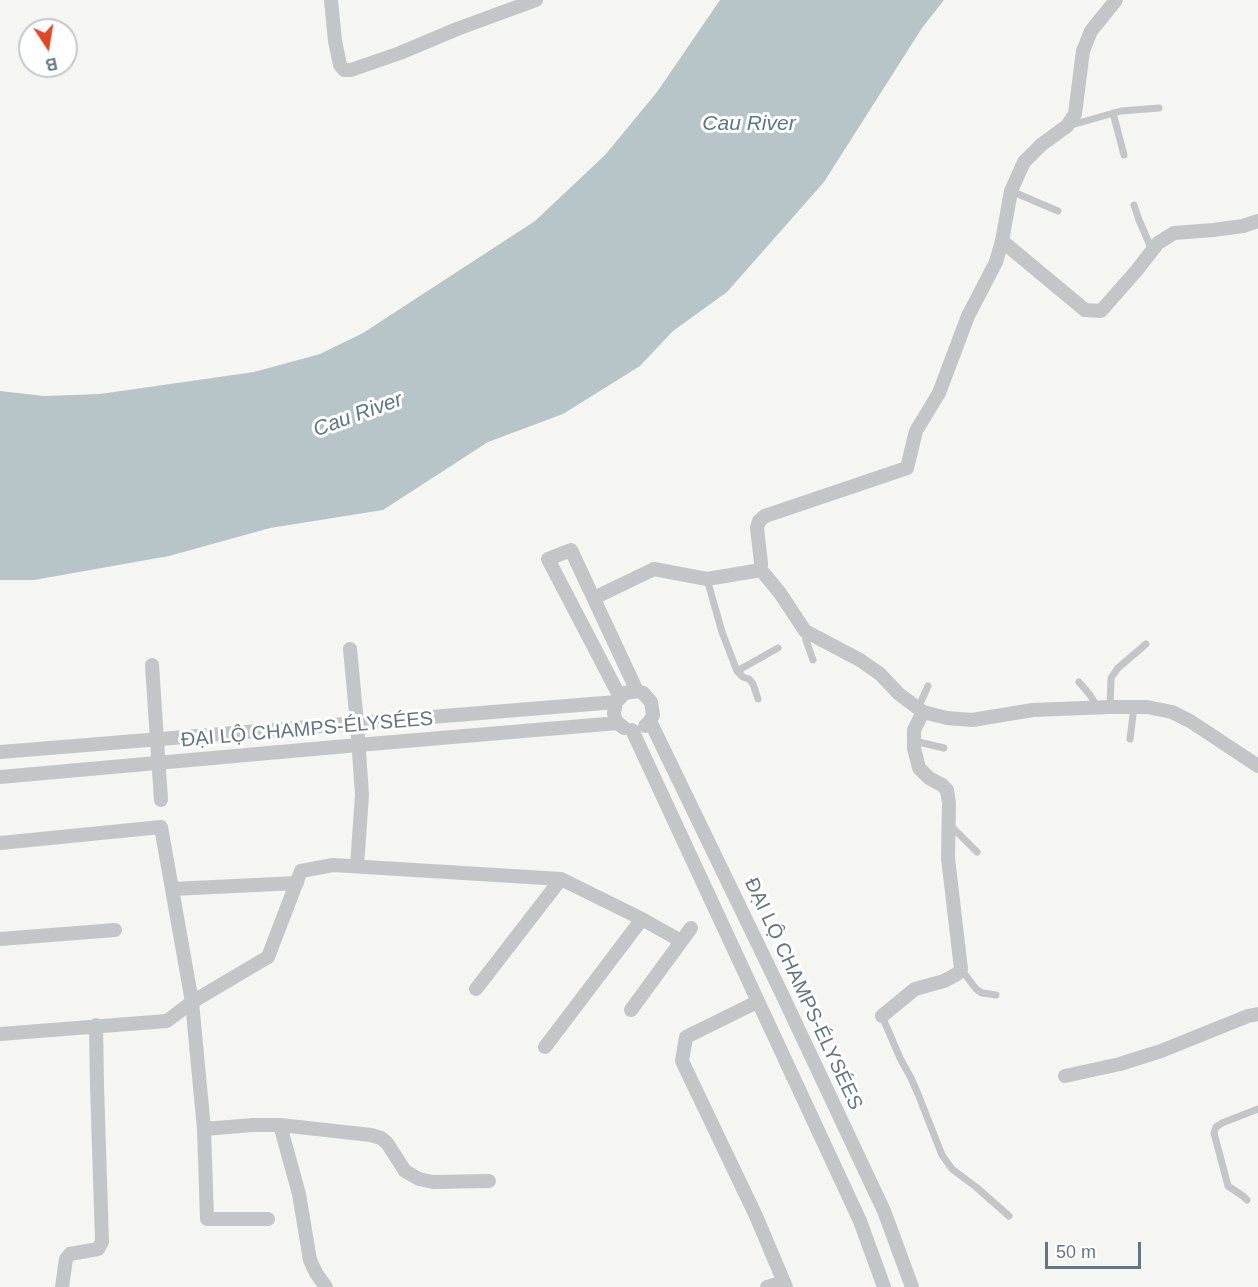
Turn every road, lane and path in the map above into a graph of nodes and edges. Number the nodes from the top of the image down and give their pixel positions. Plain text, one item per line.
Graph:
1 (332, 0) edge
2 (536, 0) edge
3 (1116, 0) edge
4 (1159, 108) dead end
5 (1113, 113) junction
6 (1067, 126) junction
7 (1125, 155) dead end
8 (1011, 191) junction
9 (1134, 205) dead end
10 (1058, 211) dead end
11 (1258, 221) edge
12 (1002, 241) junction
13 (1152, 250) junction
14 (761, 570) junction
15 (707, 579) junction
16 (594, 598) junction
17 (805, 631) junction
18 (1146, 644) dead end
19 (778, 648) dead end
20 (350, 649) dead end
21 (813, 660) dead end
22 (152, 665) dead end
23 (737, 671) junction
24 (1079, 682) dead end
25 (928, 686) dead end
26 (637, 691) junction
27 (618, 699) junction
28 (758, 699) dead end
29 (1104, 707) junction
30 (1134, 707) junction
31 (921, 710) junction
32 (650, 721) junction
33 (357, 723) junction
34 (618, 723) junction
35 (632, 730) junction
36 (158, 739) junction
37 (1130, 739) dead end
38 (914, 741) junction
39 (358, 745) junction
40 (944, 748) dead end
41 (0, 752) edge
42 (159, 763) junction
43 (1258, 766) edge
44 (0, 777) edge
45 (161, 800) dead end
46 (949, 824) junction
47 (0, 843) edge
48 (977, 852) dead end
49 (357, 866) junction
50 (561, 879) junction
51 (297, 883) junction
52 (172, 889) junction
53 (642, 919) junction
54 (691, 928) dead end
55 (115, 930) dead end
56 (0, 939) edge
57 (681, 940) junction
58 (961, 969) junction
59 (476, 989) dead end
60 (996, 995) dead end
61 (192, 1002) junction
62 (757, 1002) junction
63 (632, 1010) dead end
64 (1258, 1014) edge
65 (882, 1016) joint
66 (96, 1025) junction
67 (0, 1034) edge
68 (545, 1047) dead end
69 (1065, 1076) dead end
70 (1258, 1108) edge
71 (280, 1125) junction
72 (204, 1129) junction
73 (489, 1180) dead end
74 (1247, 1200) dead end
75 (1009, 1216) dead end
76 (268, 1219) dead end
77 (785, 1284) edge
78 (62, 1287) edge
79 (326, 1287) edge
80 (767, 1287) edge
81 (885, 1287) edge
82 (912, 1287) edge

1 - 2 street
3 - 6 street
4 - 5 lane
5 - 6 lane
5 - 7 lane
6 - 8 street
8 - 10 lane
8 - 12 street
9 - 13 lane
11 - 13 street
12 - 13 street
12 - 14 street
14 - 15 street
14 - 17 street
15 - 16 street
15 - 23 lane
16 - 26 street, ĐẠI LỘ CHAMPS-ÉLYSÉES
16 - 27 street, ĐẠI LỘ CHAMPS-ÉLYSÉES
17 - 21 lane
17 - 31 street
18 - 29 lane
19 - 23 lane
20 - 33 street
22 - 36 street
23 - 28 lane
24 - 29 lane
25 - 31 lane
26 - 27 street, ĐẠI LỘ CHAMPS-ÉLYSÉES
26 - 32 street, ĐẠI LỘ CHAMPS-ÉLYSÉES
27 - 33 street, ĐẠI LỘ CHAMPS-ÉLYSÉES
27 - 34 street
29 - 30 street
29 - 31 street
30 - 37 lane
30 - 43 street
31 - 38 street
32 - 35 street
32 - 82 street, ĐẠI LỘ CHAMPS-ÉLYSÉES
33 - 36 street, ĐẠI LỘ CHAMPS-ÉLYSÉES
33 - 39 street
34 - 35 street
34 - 39 street, ĐẠI LỘ CHAMPS-ÉLYSÉES
35 - 62 street
36 - 41 street, ĐẠI LỘ CHAMPS-ÉLYSÉES
36 - 42 street
38 - 40 lane
38 - 46 street
39 - 42 street, ĐẠI LỘ CHAMPS-ÉLYSÉES
39 - 49 street
42 - 44 street, ĐẠI LỘ CHAMPS-ÉLYSÉES
42 - 45 street
46 - 48 lane
46 - 58 street
47 - 52 street
49 - 50 street
49 - 51 street
50 - 53 street
50 - 59 street
51 - 52 street
51 - 61 street
52 - 61 street
53 - 57 street
53 - 68 street
54 - 57 street
55 - 56 street
57 - 63 street
58 - 60 lane
58 - 65 street
61 - 66 street
61 - 72 street
62 - 77 street
62 - 81 street
64 - 69 street
65 - 75 lane
66 - 67 street
66 - 78 street
70 - 74 lane
71 - 72 street
71 - 73 street
71 - 79 street
72 - 76 street
77 - 80 street

